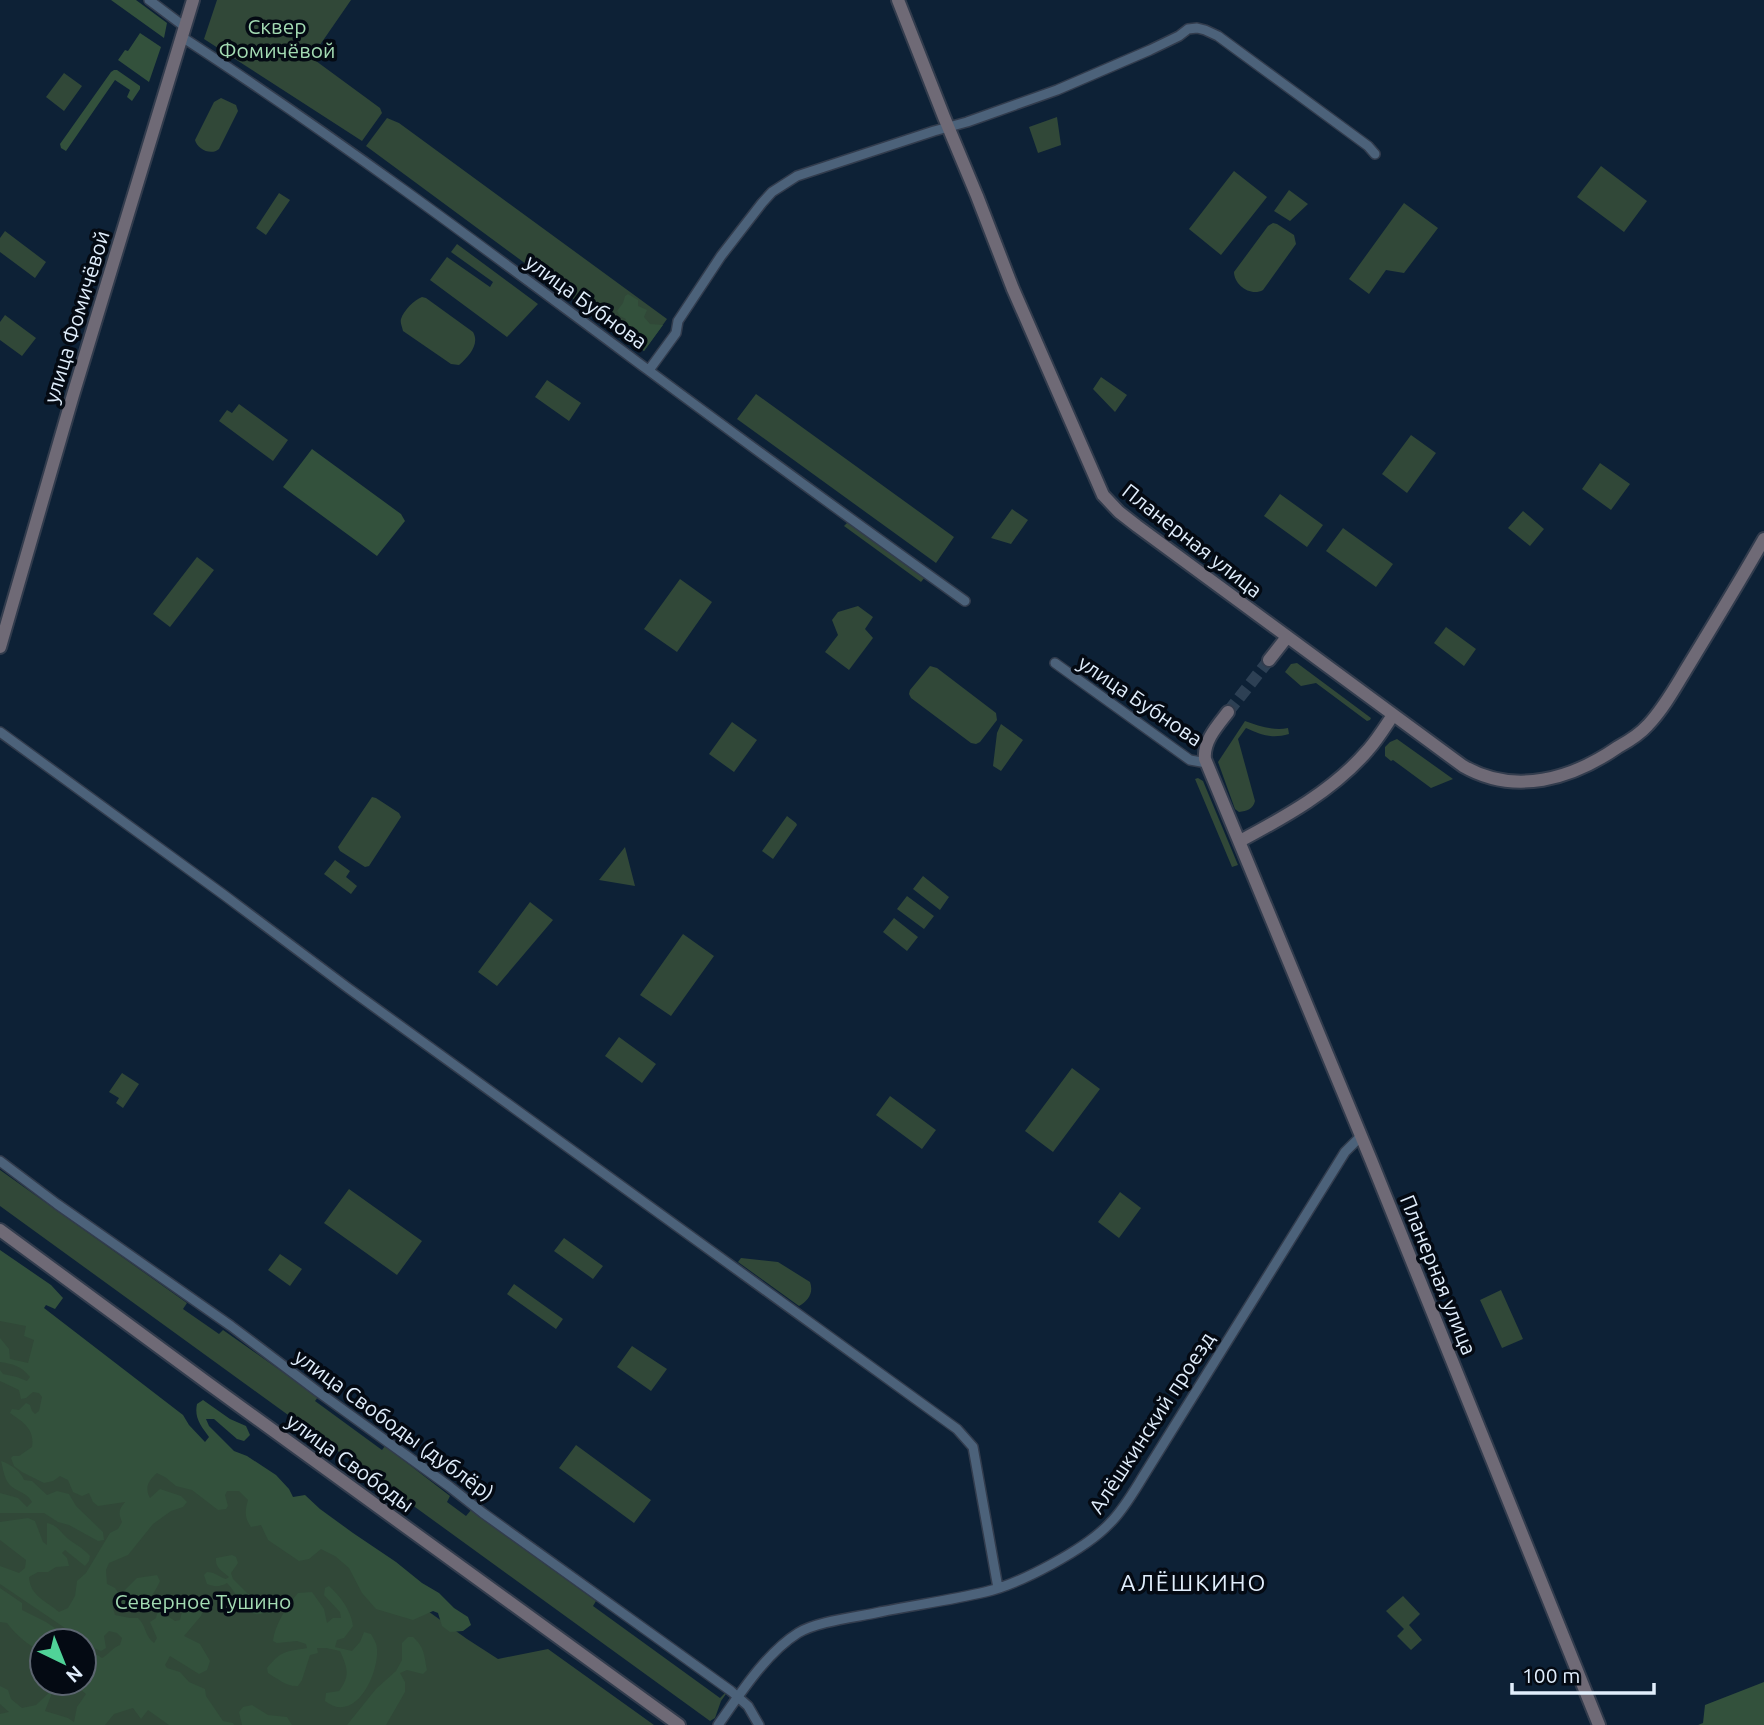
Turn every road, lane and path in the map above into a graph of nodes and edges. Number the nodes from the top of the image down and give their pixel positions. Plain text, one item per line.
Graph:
1 (149, 0) edge
2 (194, 0) edge
3 (898, 0) edge
4 (184, 32) junction
5 (948, 127) junction
6 (1375, 154) dead end
7 (649, 370) junction
8 (1764, 539) edge
9 (965, 601) dead end
10 (1287, 637) junction
11 (0, 647) edge
12 (1269, 660) tunnel mouth
13 (1055, 663) dead end
14 (1228, 712) tunnel mouth
15 (1393, 715) junction
16 (0, 732) edge
17 (1208, 763) junction
18 (1240, 841) junction
19 (1361, 1136) junction
20 (0, 1161) edge
21 (0, 1230) edge
22 (998, 1588) junction
23 (737, 1698) junction
24 (679, 1725) edge
25 (718, 1725) edge
26 (759, 1725) edge
27 (1599, 1725) edge

1 - 4 street, улица Бубнова
2 - 4 main road, улица Фомичёвой
3 - 5 main road, Планерная улица
4 - 7 street, улица Бубнова
4 - 11 main road, улица Фомичёвой
5 - 6 street
5 - 7 street
5 - 10 main road, Планерная улица
7 - 9 street, улица Бубнова
8 - 15 main road, Планерная улица
10 - 12 main road
10 - 15 main road, Планерная улица
13 - 17 street, улица Бубнова
14 - 17 main road
15 - 18 main road
16 - 22 street
17 - 18 main road, Планерная улица
18 - 19 main road, Планерная улица
19 - 22 street, Алёшкинский проезд
19 - 27 main road, Планерная улица
20 - 23 street, улица Свободы (дублёр)
21 - 24 main road, улица Свободы
22 - 23 street, Алёшкинский проезд
23 - 25 street, Алёшкинский проезд
23 - 26 street, улица Свободы (дублёр)

